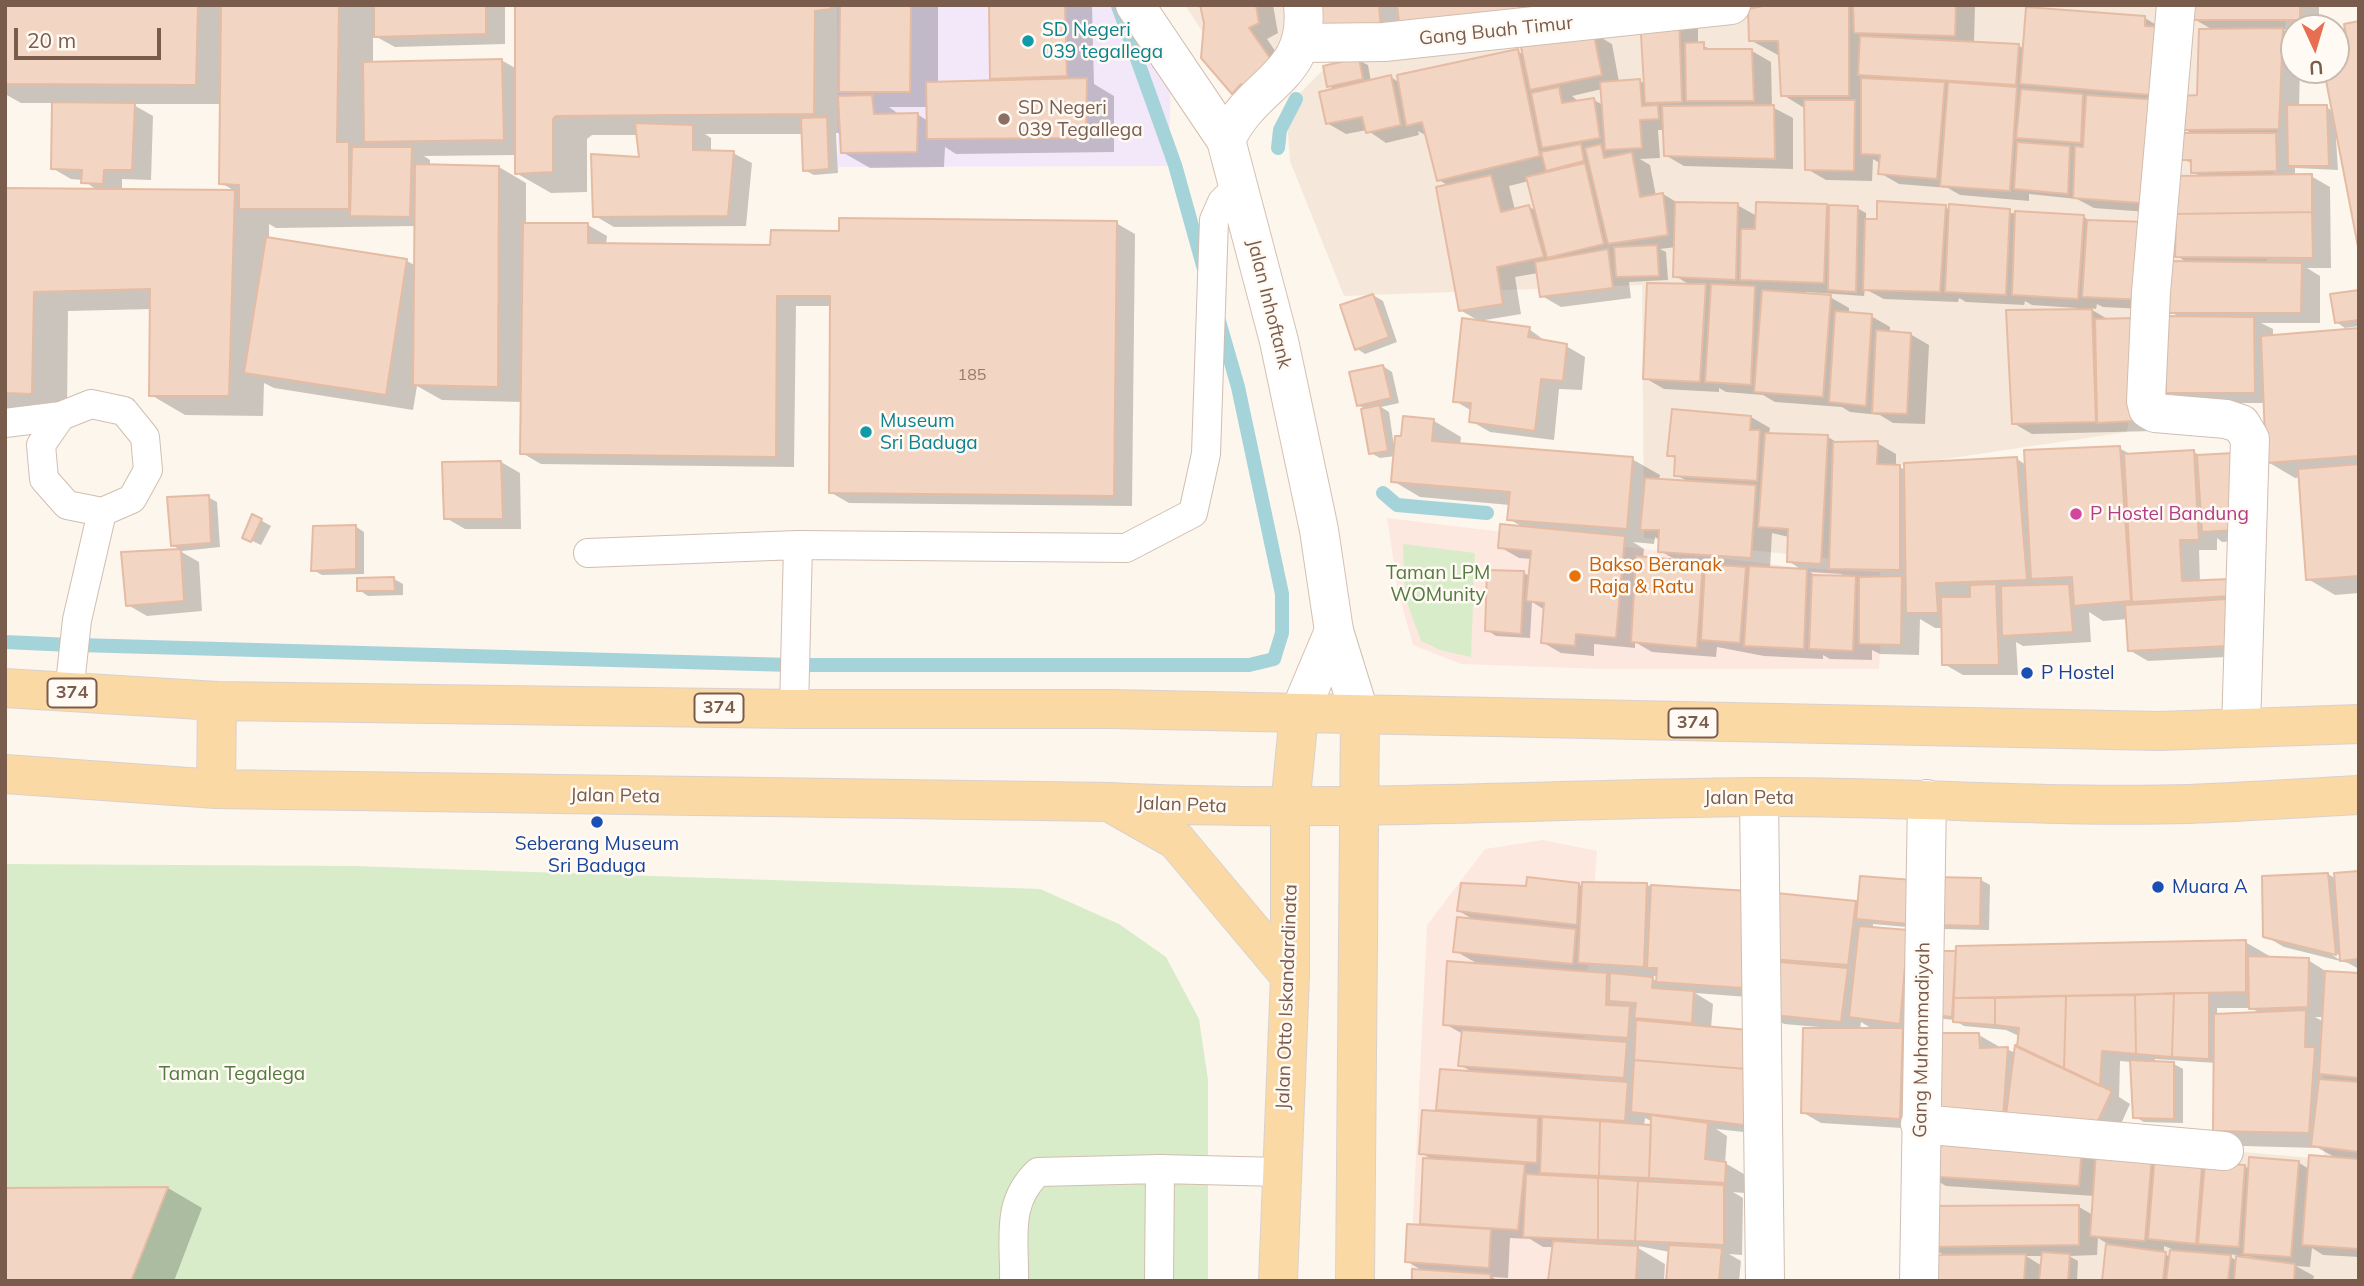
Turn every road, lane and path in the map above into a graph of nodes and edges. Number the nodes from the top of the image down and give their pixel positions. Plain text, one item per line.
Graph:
1 (1135, 5) edge
2 (1303, 5) edge
3 (1731, 5) edge
4 (2176, 5) edge
5 (1302, 43) junction
6 (1226, 140) junction
7 (1237, 187) junction
8 (61, 416) junction
9 (5, 423) edge
10 (102, 512) junction
11 (798, 545) junction
12 (588, 553) dead end
13 (1334, 631) junction
14 (5, 688) edge
15 (69, 693) junction
16 (217, 701) junction
17 (794, 709) junction
18 (1299, 714) junction
19 (1360, 715) junction
20 (2359, 724) edge
21 (2241, 728) junction
22 (5, 774) edge
23 (216, 789) junction
24 (2359, 795) edge
25 (1759, 797) junction
26 (1927, 799) junction
27 (1109, 802) junction
28 (1290, 807) junction
29 (1361, 808) junction
30 (1290, 976) junction
31 (1920, 1124) junction
32 (2224, 1151) dead end
33 (1160, 1169) junction
34 (1280, 1172) junction
35 (1014, 1281) edge
36 (1159, 1281) edge
37 (1278, 1281) edge
38 (1355, 1281) edge
39 (1765, 1281) edge
40 (1919, 1281) edge

1 - 6 street
2 - 5 street
3 - 5 street, Gang Buah Timur
4 - 21 street
5 - 6 street
6 - 7 street, Jalan Inhoftank
7 - 11 lane
7 - 13 street, Jalan Inhoftank
8 - 9 lane
8 - 10 lane
8 - 10 lane
10 - 15 lane
11 - 12 lane
11 - 17 lane
13 - 18 street
13 - 19 street, Jalan Inhoftank
14 - 15 main road, 374
15 - 16 main road, 374
16 - 17 main road, 374
16 - 23 main road
17 - 18 main road, 374
18 - 19 main road, 374
18 - 28 main road, Jalan Otto Iskandardinata
19 - 21 main road, 374
19 - 29 main road
20 - 21 main road, 374
22 - 23 main road, Jalan Peta
23 - 27 main road, Jalan Peta
24 - 26 main road, Jalan Peta
25 - 26 main road, Jalan Peta
25 - 29 main road, Jalan Peta
25 - 39 street
26 - 31 street, Gang Muhammadiyah
27 - 28 main road, Jalan Peta
27 - 30 main road
28 - 29 main road, Jalan Peta
28 - 30 main road, Jalan Otto Iskandardinata
29 - 38 main road
30 - 34 main road, Jalan Otto Iskandardinata
31 - 32 street
31 - 40 street, Gang Muhammadiyah
33 - 34 lane
33 - 35 lane
33 - 36 lane
34 - 37 main road, Jalan Otto Iskandardinata

